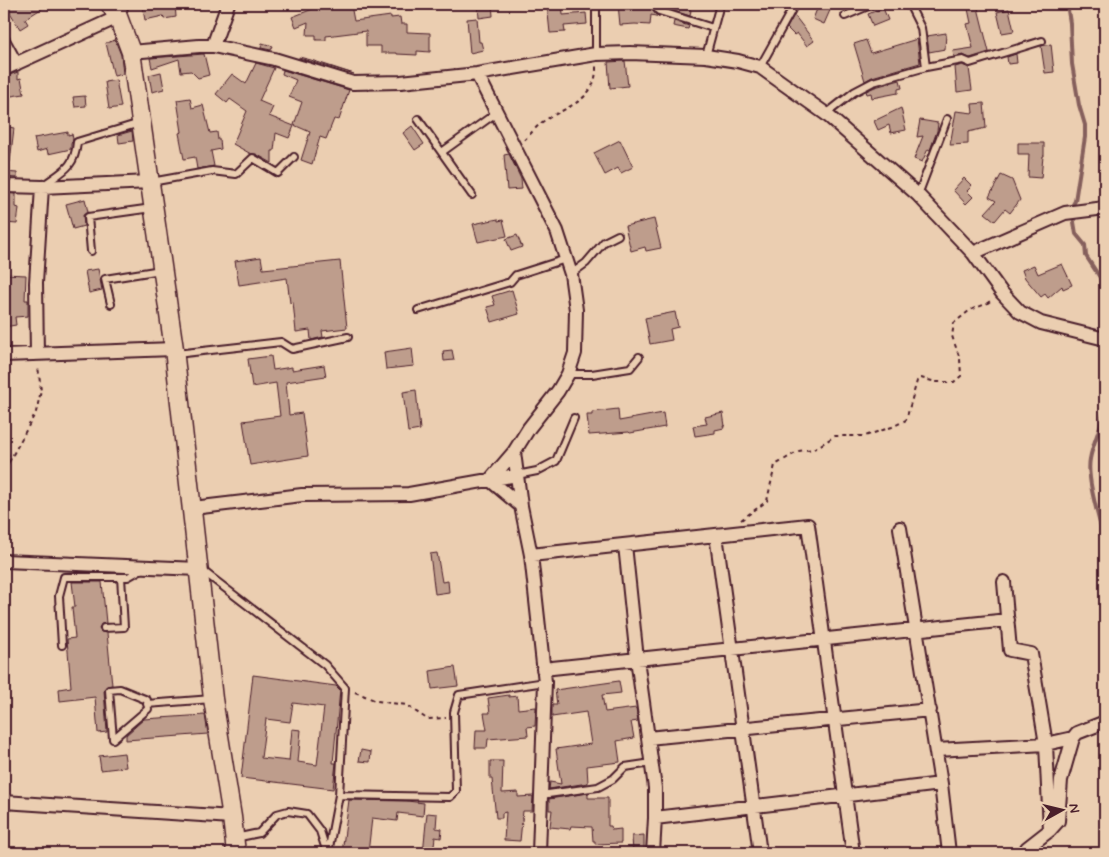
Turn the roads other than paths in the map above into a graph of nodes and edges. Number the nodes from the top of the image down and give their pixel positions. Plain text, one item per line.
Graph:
1 (228, 4) edge
2 (596, 4) edge
3 (653, 4) edge
4 (720, 4) edge
5 (795, 4) edge
6 (873, 4) edge
7 (909, 4) edge
8 (116, 8) edge
9 (845, 16) dead end
10 (713, 28) junction
11 (1042, 41) dead end
12 (4, 42) edge
13 (213, 46) junction
14 (131, 52) junction
15 (596, 54) junction
16 (706, 56) junction
17 (10, 67) edge
18 (760, 67) junction
19 (926, 67) junction
20 (477, 74) junction
21 (496, 112) junction
22 (826, 114) junction
23 (418, 119) dead end
24 (947, 119) dead end
25 (141, 122) junction
26 (442, 152) junction
27 (294, 158) dead end
28 (150, 182) junction
29 (4, 184) edge
30 (42, 186) junction
31 (472, 195) dead end
32 (918, 195) junction
33 (154, 207) junction
34 (1105, 208) edge
35 (618, 235) dead end
36 (91, 251) dead end
37 (973, 252) junction
38 (566, 258) junction
39 (162, 270) junction
40 (571, 274) junction
41 (111, 304) dead end
42 (418, 310) dead end
43 (348, 338) dead end
44 (1105, 340) edge
45 (174, 352) junction
46 (37, 354) junction
47 (4, 355) edge
48 (639, 357) dead end
49 (568, 374) junction
50 (574, 418) dead end
51 (514, 452) junction
52 (517, 475) junction
53 (490, 480) junction
54 (521, 506) junction
55 (193, 508) junction
56 (900, 528) dead end
57 (716, 535) junction
58 (624, 545) junction
59 (531, 555) junction
60 (4, 561) edge
61 (148, 566) junction
62 (199, 569) junction
63 (120, 577) junction
64 (1004, 582) dead end
65 (1008, 620) junction
66 (104, 628) dead end
67 (917, 629) junction
68 (824, 639) junction
69 (62, 645) dead end
70 (732, 649) junction
71 (637, 659) junction
72 (543, 669) junction
73 (545, 682) junction
74 (213, 699) junction
75 (147, 704) junction
76 (930, 710) junction
77 (835, 719) junction
78 (1105, 722) edge
79 (743, 729) junction
80 (648, 738) junction
81 (1072, 738) junction
82 (1046, 744) junction
83 (936, 750) junction
84 (652, 763) junction
85 (941, 784) junction
86 (339, 795) junction
87 (541, 795) junction
88 (845, 795) junction
89 (4, 802) edge
90 (754, 806) junction
91 (232, 817) junction
92 (655, 818) junction
93 (1050, 830) junction
94 (235, 846) edge
95 (327, 853) edge
96 (539, 853) edge
97 (653, 853) edge
98 (760, 853) edge
99 (854, 853) edge
100 (949, 853) edge
101 (1024, 853) edge

1 - 13 street
2 - 15 lane
3 - 10 lane
4 - 10 lane
5 - 18 lane
6 - 9 lane
7 - 19 lane
8 - 14 main road
8 - 17 street
10 - 16 lane
11 - 19 lane
12 - 17 street
13 - 14 street
13 - 20 street
14 - 25 main road
15 - 16 street
15 - 20 street
16 - 18 street
18 - 22 street
19 - 22 lane
20 - 21 street
21 - 26 lane
21 - 38 street
22 - 32 street
23 - 26 lane
24 - 32 lane
25 - 28 main road
25 - 30 lane
26 - 31 lane
27 - 28 lane
28 - 30 street
28 - 33 main road
29 - 30 street
30 - 46 street
32 - 37 street
33 - 36 lane
33 - 39 main road
34 - 37 street
35 - 40 lane
37 - 44 street
38 - 40 street
38 - 42 lane
39 - 41 lane
39 - 45 main road
40 - 49 street
43 - 45 lane
45 - 46 street
45 - 55 main road
46 - 47 street
48 - 49 lane
49 - 51 street
50 - 52 lane
51 - 52 street
51 - 53 street
52 - 53 street
52 - 54 street
53 - 54 street
53 - 55 street
54 - 59 street
55 - 62 main road
56 - 67 street
57 - 58 street
57 - 68 street
57 - 70 street
58 - 59 street
58 - 71 street
59 - 72 street
60 - 61 street
61 - 62 street
61 - 63 lane
62 - 74 main road
62 - 86 lane
63 - 66 lane
63 - 69 lane
64 - 65 street
65 - 67 street
65 - 82 street
67 - 68 street
67 - 76 street
68 - 70 street
68 - 77 street
70 - 71 street
70 - 79 street
71 - 72 street
71 - 80 street
72 - 73 street
73 - 86 lane
73 - 87 street
74 - 75 lane
74 - 91 main road
75 - 75 lane
76 - 77 street
76 - 83 street
77 - 79 street
77 - 88 street
78 - 81 street
79 - 80 street
79 - 90 street
80 - 84 street
81 - 82 street
81 - 93 street
82 - 83 street
82 - 93 street
83 - 85 street
84 - 87 lane
84 - 92 street
85 - 88 street
85 - 100 street
86 - 95 lane
87 - 96 street
88 - 90 street
88 - 99 street
89 - 91 street
90 - 92 street
90 - 98 street
91 - 94 main road
92 - 97 street
93 - 101 street
94 - 95 lane

